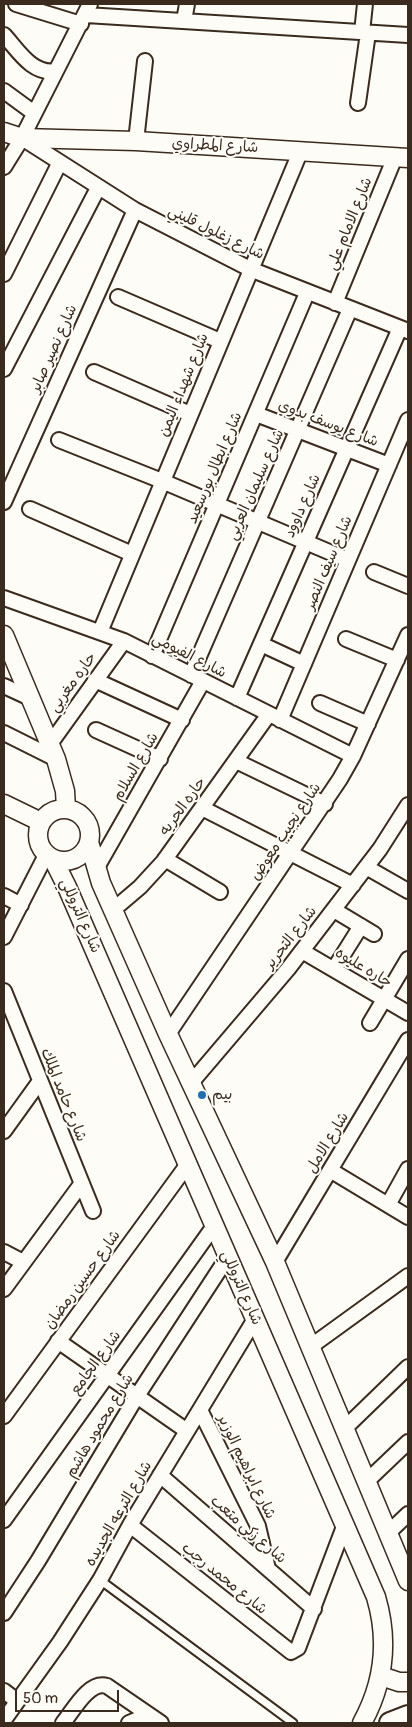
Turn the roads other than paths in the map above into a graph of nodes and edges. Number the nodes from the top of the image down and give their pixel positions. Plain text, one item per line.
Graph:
1 (16, 4) edge
2 (187, 4) edge
3 (365, 4) edge
4 (86, 14) edge
5 (184, 21) junction
6 (365, 33) junction
7 (4, 35) edge
8 (408, 35) edge
9 (145, 61) dead end
10 (56, 71) junction
11 (4, 91) edge
12 (358, 103) dead end
13 (34, 113) junction
14 (4, 132) edge
15 (22, 138) junction
16 (136, 141) junction
17 (301, 150) junction
18 (402, 157) edge
19 (60, 164) junction
20 (4, 167) edge
21 (98, 188) junction
22 (135, 210) junction
23 (250, 269) junction
24 (4, 274) edge
25 (307, 292) junction
26 (118, 298) dead end
27 (335, 303) junction
28 (350, 309) junction
29 (404, 329) edge
30 (220, 341) junction
31 (4, 369) edge
32 (94, 372) dead end
33 (190, 414) junction
34 (256, 414) junction
35 (408, 420) edge
36 (298, 430) junction
37 (59, 440) dead end
38 (347, 448) junction
39 (389, 465) junction
40 (162, 481) junction
41 (4, 502) edge
42 (217, 504) junction
43 (30, 509) dead end
44 (258, 521) junction
45 (306, 542) junction
46 (132, 554) junction
47 (348, 560) junction
48 (374, 572) dead end
49 (408, 586) edge
50 (4, 598) edge
51 (100, 632) junction
52 (4, 635) edge
53 (408, 635) edge
54 (346, 638) dead end
55 (124, 641) junction
56 (261, 644) junction
57 (152, 656) junction
58 (397, 660) junction
59 (304, 664) junction
60 (197, 678) junction
61 (95, 680) junction
62 (4, 686) edge
63 (30, 698) junction
64 (237, 698) junction
65 (320, 703) dead end
66 (274, 717) junction
67 (182, 720) junction
68 (368, 724) junction
69 (96, 730) dead end
70 (4, 733) edge
71 (53, 751) junction
72 (353, 756) junction
73 (160, 759) junction
74 (236, 761) junction
75 (4, 804) edge
76 (325, 804) junction
77 (408, 805) edge
78 (66, 808) junction
79 (202, 808) junction
80 (40, 822) junction
81 (89, 842) junction
82 (290, 855) junction
83 (49, 857) junction
84 (165, 859) junction
85 (366, 867) junction
86 (96, 869) junction
87 (353, 885) junction
88 (408, 891) edge
89 (220, 892) dead end
90 (4, 896) edge
91 (21, 905) junction
92 (113, 910) junction
93 (334, 910) junction
94 (361, 926) junction
95 (374, 934) dead end
96 (4, 937) edge
97 (302, 951) junction
98 (408, 960) edge
99 (334, 969) junction
100 (4, 991) edge
101 (384, 999) junction
102 (408, 1013) edge
103 (370, 1023) dead end
104 (168, 1034) junction
105 (408, 1040) edge
106 (40, 1081) junction
107 (191, 1083) junction
108 (4, 1131) edge
109 (188, 1164) junction
110 (408, 1168) edge
111 (330, 1170) junction
112 (82, 1182) junction
113 (388, 1205) junction
114 (93, 1211) dead end
115 (408, 1218) edge
116 (214, 1226) junction
117 (4, 1252) edge
118 (227, 1258) junction
119 (23, 1262) junction
120 (275, 1262) junction
121 (408, 1276) edge
122 (4, 1288) edge
123 (255, 1319) junction
124 (58, 1341) junction
125 (310, 1347) junction
126 (408, 1366) edge
127 (107, 1376) junction
128 (137, 1396) junction
129 (200, 1410) junction
130 (4, 1416) edge
131 (344, 1429) junction
132 (187, 1431) junction
133 (408, 1442) edge
134 (160, 1475) junction
135 (366, 1482) junction
136 (408, 1514) edge
137 (4, 1520) edge
138 (130, 1524) junction
139 (345, 1524) junction
140 (387, 1534) junction
141 (268, 1569) junction
142 (100, 1580) junction
143 (408, 1581) edge
144 (314, 1610) junction
145 (4, 1613) edge
146 (381, 1676) junction
147 (408, 1682) edge
148 (4, 1691) edge
149 (17, 1701) junction
150 (148, 1715) junction
151 (408, 1716) edge
152 (4, 1720) edge
153 (63, 1723) edge
154 (128, 1723) edge
155 (161, 1723) edge
156 (293, 1723) edge
157 (362, 1723) edge
158 (390, 1723) edge

1 - 4 street
2 - 5 street
3 - 6 street
4 - 5 street
4 - 10 street
5 - 6 street
6 - 8 street
6 - 12 street
7 - 10 street
9 - 16 street
10 - 13 street
11 - 13 street
13 - 15 street
14 - 15 street, شارع المطراوي
15 - 16 street, شارع المطراوي
15 - 19 street, شارع زغلول قليني
15 - 20 street
16 - 17 street, شارع المطراوي
17 - 18 street, شارع المطراوي
17 - 23 street, شارع شهداء اليمن
18 - 27 street, شارع الامام علي
19 - 21 street, شارع زغلول قليني
19 - 24 street
21 - 22 street, شارع زغلول قليني
21 - 31 street
22 - 23 street, شارع زغلول قليني
22 - 41 street, شارع نصير صابر
23 - 25 street, شارع زغلول قليني
23 - 30 street, شارع شهداء اليمن
25 - 27 street, شارع زغلول قليني
25 - 34 street, شارع ابطال بورسعيد
26 - 30 street
27 - 28 street, شارع زغلول قليني
28 - 29 street, شارع زغلول قليني
28 - 36 street, شارع سليمان العربي
29 - 38 street, شارع داوود
30 - 33 street, شارع شهداء اليمن
32 - 33 street
33 - 40 street, شارع شهداء اليمن
34 - 36 street, شارع يوسف بدوي
34 - 42 street, شارع ابطال بورسعيد
35 - 39 street, شارع سيف النصر
36 - 38 street, شارع يوسف بدوي
36 - 44 street, شارع سليمان العربي
37 - 40 street
38 - 39 street, شارع يوسف بدوي
38 - 45 street, شارع داوود
39 - 47 street, شارع سيف النصر
40 - 42 street
40 - 46 street, شارع شهداء اليمن
42 - 44 street
42 - 57 street, شارع ابطال بورسعيد
43 - 46 street
44 - 45 street
44 - 60 street, شارع سليمان العربي
45 - 47 street
45 - 56 street, شارع داوود
46 - 51 street, شارع شهداء اليمن
47 - 59 street, شارع سيف النصر
48 - 49 street
50 - 51 street, شارع الفيومي
51 - 55 street, شارع الفيومي
52 - 63 street
53 - 58 street, شارع نجيب معوض
54 - 58 street
55 - 57 street, شارع الفيومي
55 - 61 street, حاره مغربي
56 - 59 street
56 - 64 street, شارع داوود
57 - 60 street, شارع الفيومي
58 - 68 street, شارع نجيب معوض
59 - 66 street, شارع سيف النصر
60 - 64 street, شارع الفيومي
60 - 67 street, شارع السلام
61 - 67 street
61 - 71 street, حاره مغربي
62 - 63 street
63 - 71 street
64 - 66 street, شارع الفيومي
65 - 68 street
66 - 72 street, شارع الفيومي
66 - 74 street, حاره الحريه
67 - 73 street, شارع السلام
68 - 72 street, شارع نجيب معوض
69 - 73 street
70 - 71 street
71 - 78 street
72 - 76 street, شارع نجيب معوض
73 - 86 street, شارع السلام
74 - 76 street
74 - 79 street, حاره الحريه
75 - 80 street
76 - 82 street, شارع نجيب معوض
77 - 85 street, شارع التحرير
78 - 80 street
78 - 81 street
79 - 82 street
79 - 84 street, حاره الحريه
80 - 83 street
81 - 83 street
81 - 86 street
82 - 87 street
82 - 104 street, شارع نجيب معوض
83 - 91 street
83 - 109 street, شارع التروللي
84 - 89 street
84 - 92 street, حاره الحريه
85 - 87 street, شارع التحرير
85 - 88 street
86 - 92 street
87 - 93 street, شارع التحرير
90 - 91 street
91 - 96 street
92 - 104 street
93 - 94 street
93 - 97 street, شارع التحرير
94 - 95 street
94 - 99 street
97 - 99 street, حاره عليوه
97 - 107 street, شارع التحرير
98 - 101 street
99 - 101 street, حاره عليوه
100 - 106 street, شارع حامد الملك
101 - 102 street, حاره عليوه
101 - 103 street
104 - 107 street
105 - 111 street, شارع الامل
106 - 108 street
106 - 112 street, شارع حامد الملك
107 - 120 street
109 - 116 street, شارع التروللي
109 - 124 street, شارع حسين رمضان
110 - 113 street
111 - 113 street
111 - 120 street, شارع الامل
112 - 114 street, شارع حامد الملك
112 - 119 street
113 - 115 street
116 - 118 street, شارع التروللي
116 - 127 street, شارع الجامع
117 - 119 street
118 - 123 street, شارع التروللي
118 - 128 street, شارع محمود هاشم
119 - 122 street
120 - 125 street
121 - 125 street
123 - 129 street, شارع الترعه الجديده
123 - 139 street, شارع التروللي
124 - 127 street
124 - 130 street, شارع حسين رمضان
125 - 131 street
126 - 131 street
127 - 128 street
127 - 137 street, شارع الجامع
128 - 132 street
128 - 145 street, شارع محمود هاشم
129 - 132 street, شارع الترعه الجديده
129 - 141 street, شارع ابراهيم الوزير
131 - 135 street
132 - 134 street, شارع الترعه الجديده
133 - 135 street
134 - 138 street, شارع الترعه الجديده
134 - 141 street, شارع زكي متعب
135 - 140 street
136 - 140 street
138 - 142 street, شارع الترعه الجديده
138 - 144 street, شارع محمد رجب
139 - 144 street
139 - 146 street, شارع التروللي
140 - 143 street
141 - 144 street, شارع زكي متعب
142 - 149 street, شارع الترعه الجديده
142 - 156 lane
146 - 147 street
146 - 157 street, شارع التروللي
148 - 149 street
149 - 152 street, شارع الترعه الجديده
150 - 153 street
150 - 154 street
150 - 155 street
151 - 158 main road

